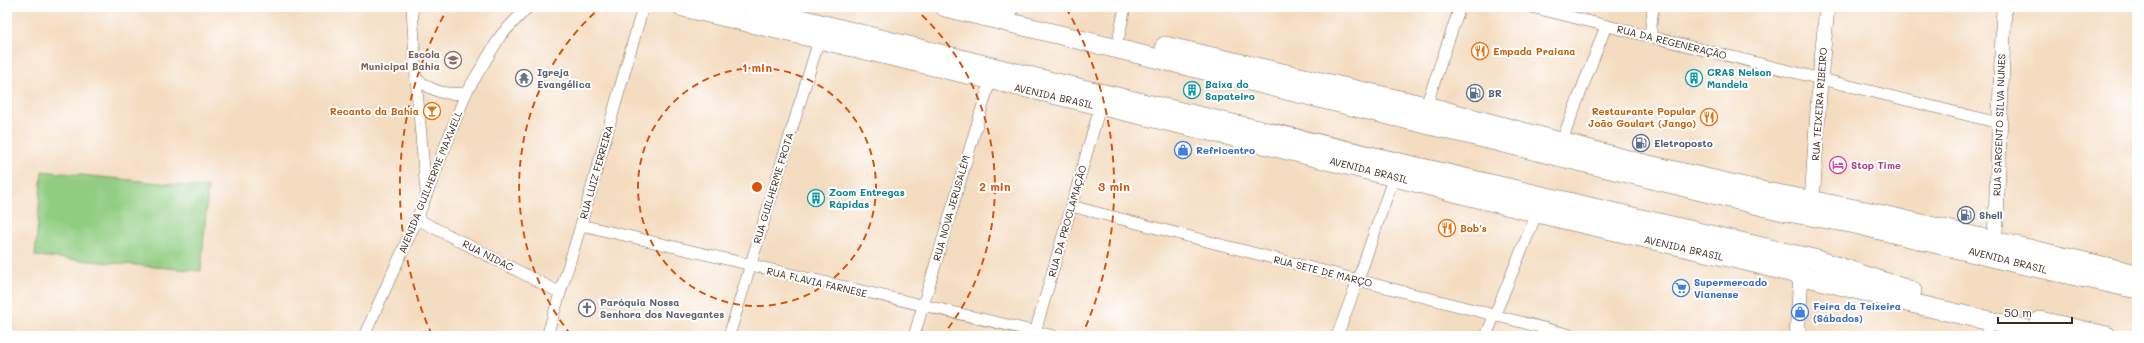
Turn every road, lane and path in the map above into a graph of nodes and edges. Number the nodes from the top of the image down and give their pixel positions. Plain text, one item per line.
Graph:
1 (412, 7) edge
2 (528, 7) edge
3 (643, 7) edge
4 (683, 7) edge
5 (753, 7) edge
6 (946, 7) edge
7 (1125, 7) edge
8 (1460, 7) edge
9 (1531, 7) edge
10 (1653, 7) edge
11 (1827, 7) edge
12 (2004, 7) edge
13 (1008, 8) edge
14 (1606, 26) junction
15 (1119, 36) junction
16 (1650, 37) junction
17 (819, 40) junction
18 (416, 79) junction
19 (1820, 80) junction
20 (990, 81) junction
21 (1275, 87) junction
22 (466, 93) junction
23 (1426, 106) junction
24 (1100, 107) junction
25 (1999, 123) junction
26 (1561, 143) junction
27 (1632, 161) junction
28 (1394, 176) junction
29 (1533, 193) junction
30 (426, 195) junction
31 (1812, 202) junction
32 (1071, 206) junction
33 (1537, 213) junction
34 (418, 219) junction
35 (581, 225) junction
36 (1612, 231) junction
37 (1991, 241) junction
38 (749, 266) junction
39 (2137, 274) edge
40 (1801, 276) junction
41 (1358, 280) junction
42 (2137, 289) edge
43 (559, 292) junction
44 (923, 306) junction
45 (1494, 315) junction
46 (1987, 328) edge
47 (1034, 334) edge
48 (364, 336) edge
49 (547, 336) edge
50 (729, 336) edge
51 (914, 336) edge
52 (1054, 336) edge
53 (1337, 336) edge
54 (1486, 336) edge
55 (1575, 336) edge
56 (1797, 336) edge
57 (2055, 336) edge
58 (2107, 336) edge

1 - 18 street
2 - 22 street, AVENIDA GUILHERME MAXWELL
3 - 35 street, RUA LUIZ FERREIRA
4 - 17 highway, AVENIDA BRASIL
5 - 29 highway, AVENIDA BRASIL
6 - 21 highway, AVENIDA BRASIL
7 - 15 street
8 - 23 street
9 - 14 street, RUA DA REGENERAÇÃO
10 - 16 street
11 - 19 street, RUA TEIXEIRA RIBEIRO
12 - 25 street, RUA SARGENTO SILVA NUNES
13 - 15 highway, AVENIDA BRASIL
14 - 16 street, RUA DA REGENERAÇÃO
14 - 26 street
15 - 23 highway, AVENIDA BRASIL
16 - 19 street, RUA DA REGENERAÇÃO
17 - 20 highway, AVENIDA BRASIL
17 - 38 street, RUA GUILHERME FROTA
18 - 22 street
18 - 30 street
19 - 25 street, RUA DA REGENERAÇÃO
19 - 31 street, RUA TEIXEIRA RIBEIRO
20 - 24 highway, AVENIDA BRASIL
20 - 44 street, RUA NOVA JERUSALÉM
21 - 27 highway
21 - 42 highway, AVENIDA BRASIL
22 - 30 street, AVENIDA GUILHERME MAXWELL
23 - 26 highway, AVENIDA BRASIL
24 - 28 highway, AVENIDA BRASIL
24 - 32 street, RUA DA PROCLAMAÇÃO
25 - 37 street, RUA SARGENTO SILVA NUNES
26 - 27 highway, AVENIDA BRASIL
27 - 31 highway, AVENIDA BRASIL
28 - 33 highway, AVENIDA BRASIL
28 - 41 street
29 - 36 highway
29 - 58 highway, AVENIDA BRASIL
30 - 34 street, AVENIDA GUILHERME MAXWELL
31 - 37 highway, AVENIDA BRASIL
32 - 41 street, RUA SETE DE MARÇO
32 - 47 street, RUA DA PROCLAMAÇÃO
33 - 36 highway, AVENIDA BRASIL
33 - 45 street
34 - 43 street, RUA NIDAC
34 - 48 street, AVENIDA GUILHERME MAXWELL
35 - 38 street, RUA FLAVIA FARNESE
35 - 43 street, RUA LUIZ FERREIRA
36 - 40 highway, AVENIDA BRASIL
37 - 39 highway, AVENIDA BRASIL
38 - 44 street, RUA FLAVIA FARNESE
38 - 50 street, RUA GUILHERME FROTA
40 - 46 highway, AVENIDA BRASIL
40 - 56 street
41 - 45 street, RUA SETE DE MARÇO
41 - 53 street
43 - 49 street, RUA LUIZ FERREIRA
44 - 47 street, RUA FLAVIA FARNESE
44 - 51 street, RUA NOVA JERUSALÉM
45 - 54 street
45 - 55 street, RUA SETE DE MARÇO
46 - 57 highway, AVENIDA BRASIL
47 - 52 street, RUA FLAVIA FARNESE

